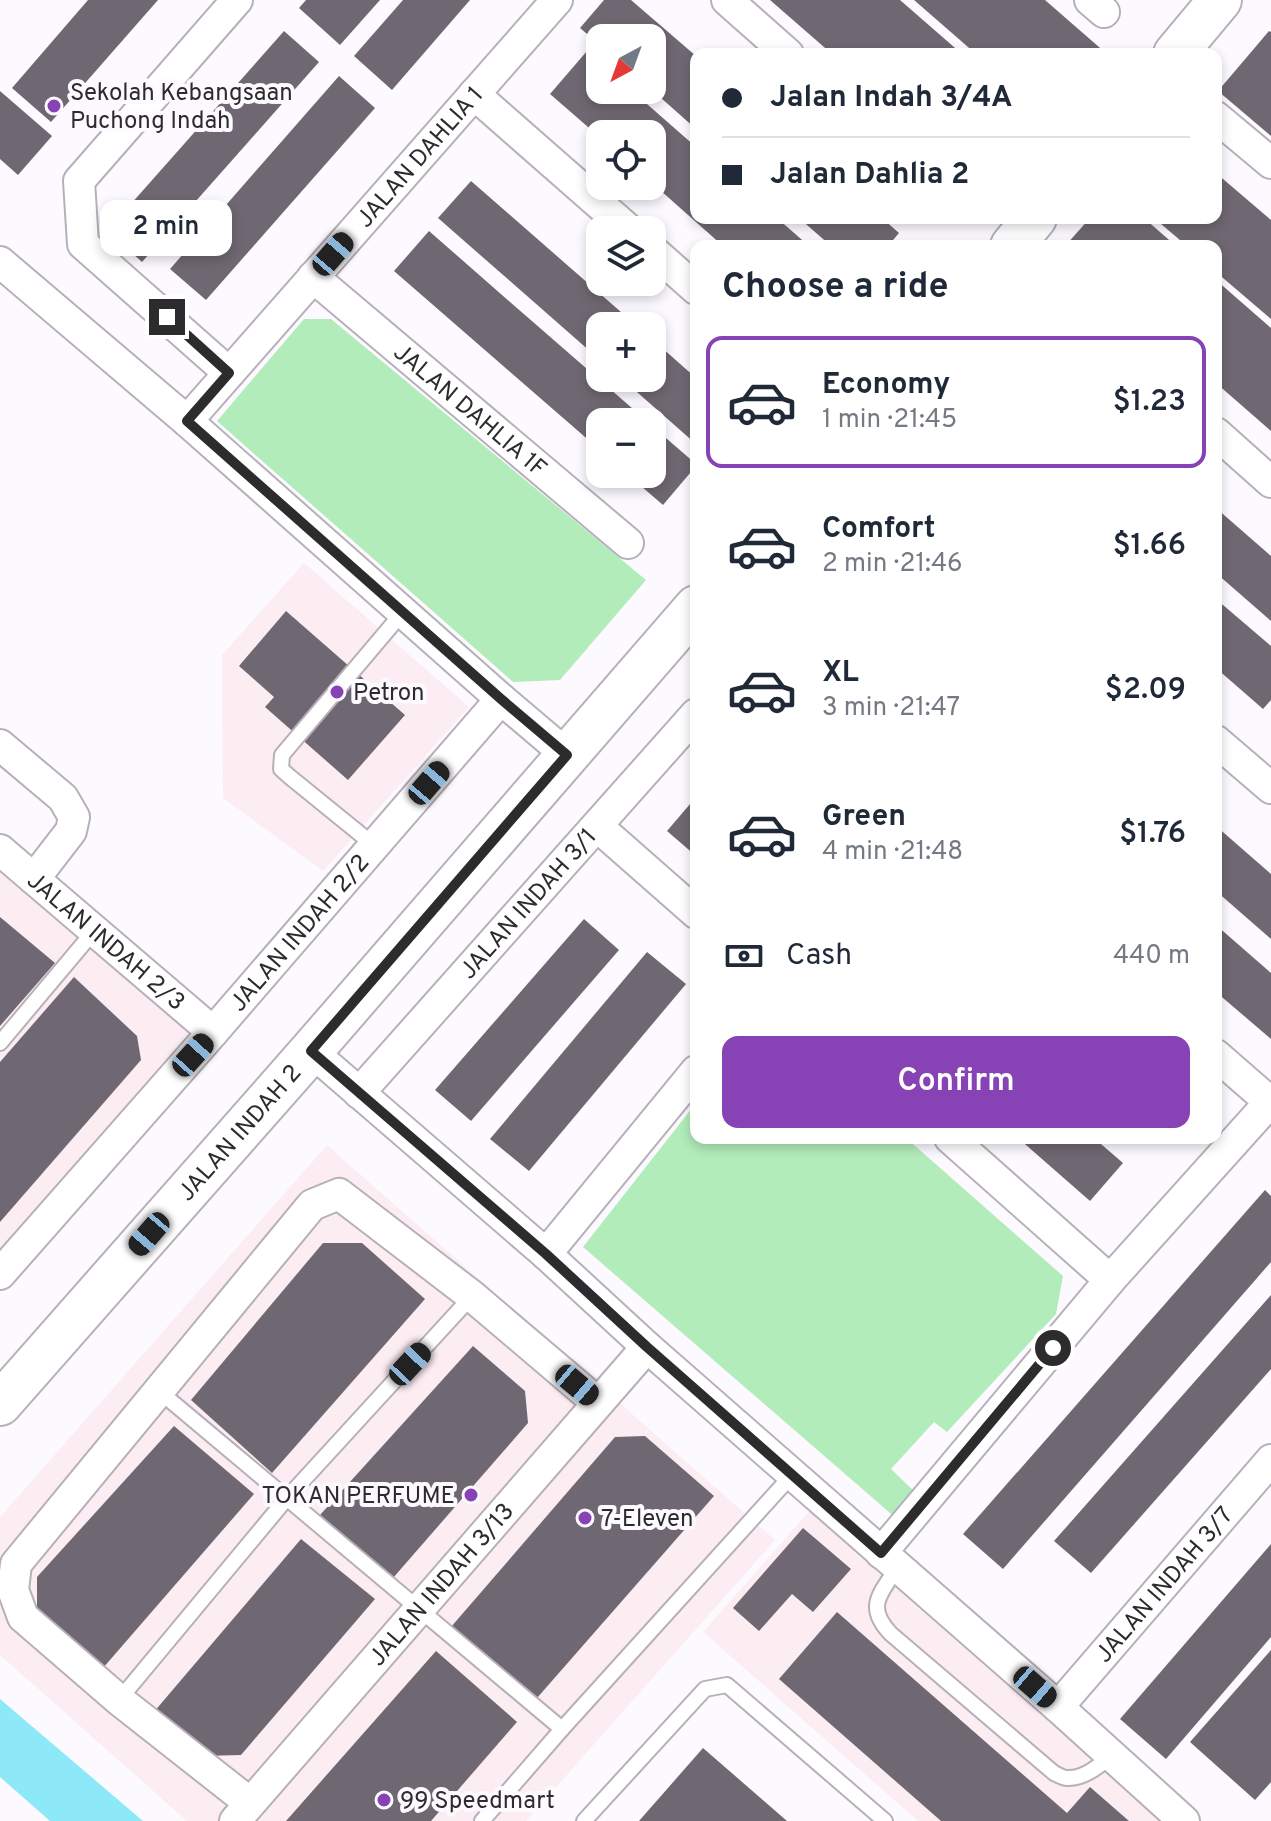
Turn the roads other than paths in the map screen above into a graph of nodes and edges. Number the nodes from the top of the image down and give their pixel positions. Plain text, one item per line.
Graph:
1 (237, 0) edge
2 (557, 0) edge
3 (727, 0) edge
4 (1220, 0) edge
5 (781, 48) edge
6 (1180, 48) edge
7 (474, 94) junction
8 (1222, 122) edge
9 (1271, 163) edge
10 (613, 216) edge
11 (1030, 224) edge
12 (1017, 240) edge
13 (666, 262) edge
14 (2, 267) edge
15 (313, 277) junction
16 (690, 284) edge
17 (229, 373) junction
18 (187, 421) junction
19 (1222, 438) edge
20 (1271, 482) edge
21 (628, 543) dead end
22 (403, 612) junction
23 (690, 614) edge
24 (501, 699) junction
25 (690, 721) edge
26 (0, 745) edge
27 (1222, 746) edge
28 (567, 755) junction
29 (1271, 788) edge
30 (597, 826) junction
31 (375, 846) junction
32 (0, 850) edge
33 (34, 879) junction
34 (690, 908) edge
35 (94, 931) junction
36 (213, 1032) junction
37 (0, 1043) edge
38 (311, 1051) junction
39 (1222, 1060) edge
40 (690, 1078) edge
41 (359, 1093) junction
42 (1270, 1103) edge
43 (957, 1144) edge
44 (546, 1254) junction
45 (5, 1259) edge
46 (1110, 1280) junction
47 (472, 1296) junction
48 (647, 1347) junction
49 (159, 1391) junction
50 (598, 1403) junction
51 (0, 1404) edge
52 (1271, 1460) edge
53 (792, 1475) junction
54 (287, 1498) junction
55 (889, 1561) junction
56 (419, 1609) junction
57 (119, 1700) junction
58 (1058, 1707) junction
59 (562, 1729) junction
60 (1111, 1756) junction
61 (243, 1812) edge
62 (482, 1821) edge
63 (584, 1821) edge
64 (885, 1821) edge
65 (1184, 1821) edge

1 - 17 street
2 - 7 street, JALAN DAHLIA 1
3 - 5 street
4 - 6 street
7 - 10 street
7 - 15 street, JALAN DAHLIA 1
8 - 9 street
11 - 12 street
13 - 16 street
14 - 18 street
15 - 17 street, JALAN DAHLIA 1
15 - 21 street, JALAN DAHLIA 1F
17 - 18 street, JALAN DAHLIA 1
18 - 22 street
19 - 20 street
22 - 24 street
22 - 31 lane
23 - 28 street, JALAN INDAH 2
24 - 28 street
24 - 31 street, JALAN INDAH 2/2
25 - 30 street, JALAN INDAH 3/1
26 - 33 street
27 - 29 street
28 - 38 street, JALAN INDAH 2
30 - 34 street
30 - 41 street, JALAN INDAH 3/1
31 - 36 street, JALAN INDAH 2/2
32 - 33 street, JALAN INDAH 2/3
33 - 35 street, JALAN INDAH 2/3
35 - 36 street, JALAN INDAH 2/3
35 - 37 lane
36 - 45 street, JALAN INDAH 2/2
38 - 41 street
38 - 51 street, JALAN INDAH 2
39 - 42 street
40 - 44 street
41 - 44 street
42 - 46 street
43 - 46 street
44 - 48 street
46 - 55 street
47 - 49 street
47 - 50 street
47 - 54 lane
48 - 50 street, JALAN INDAH 3/13
48 - 53 street
49 - 54 lane
49 - 57 street
50 - 56 street, JALAN INDAH 3/13
52 - 58 street, JALAN INDAH 3/7
53 - 55 street
53 - 59 lane
54 - 56 lane
54 - 57 lane
55 - 58 street
55 - 60 lane
56 - 59 lane
56 - 61 street, JALAN INDAH 3/13
57 - 61 street
58 - 60 street
59 - 62 lane
60 - 65 street
63 - 64 lane

